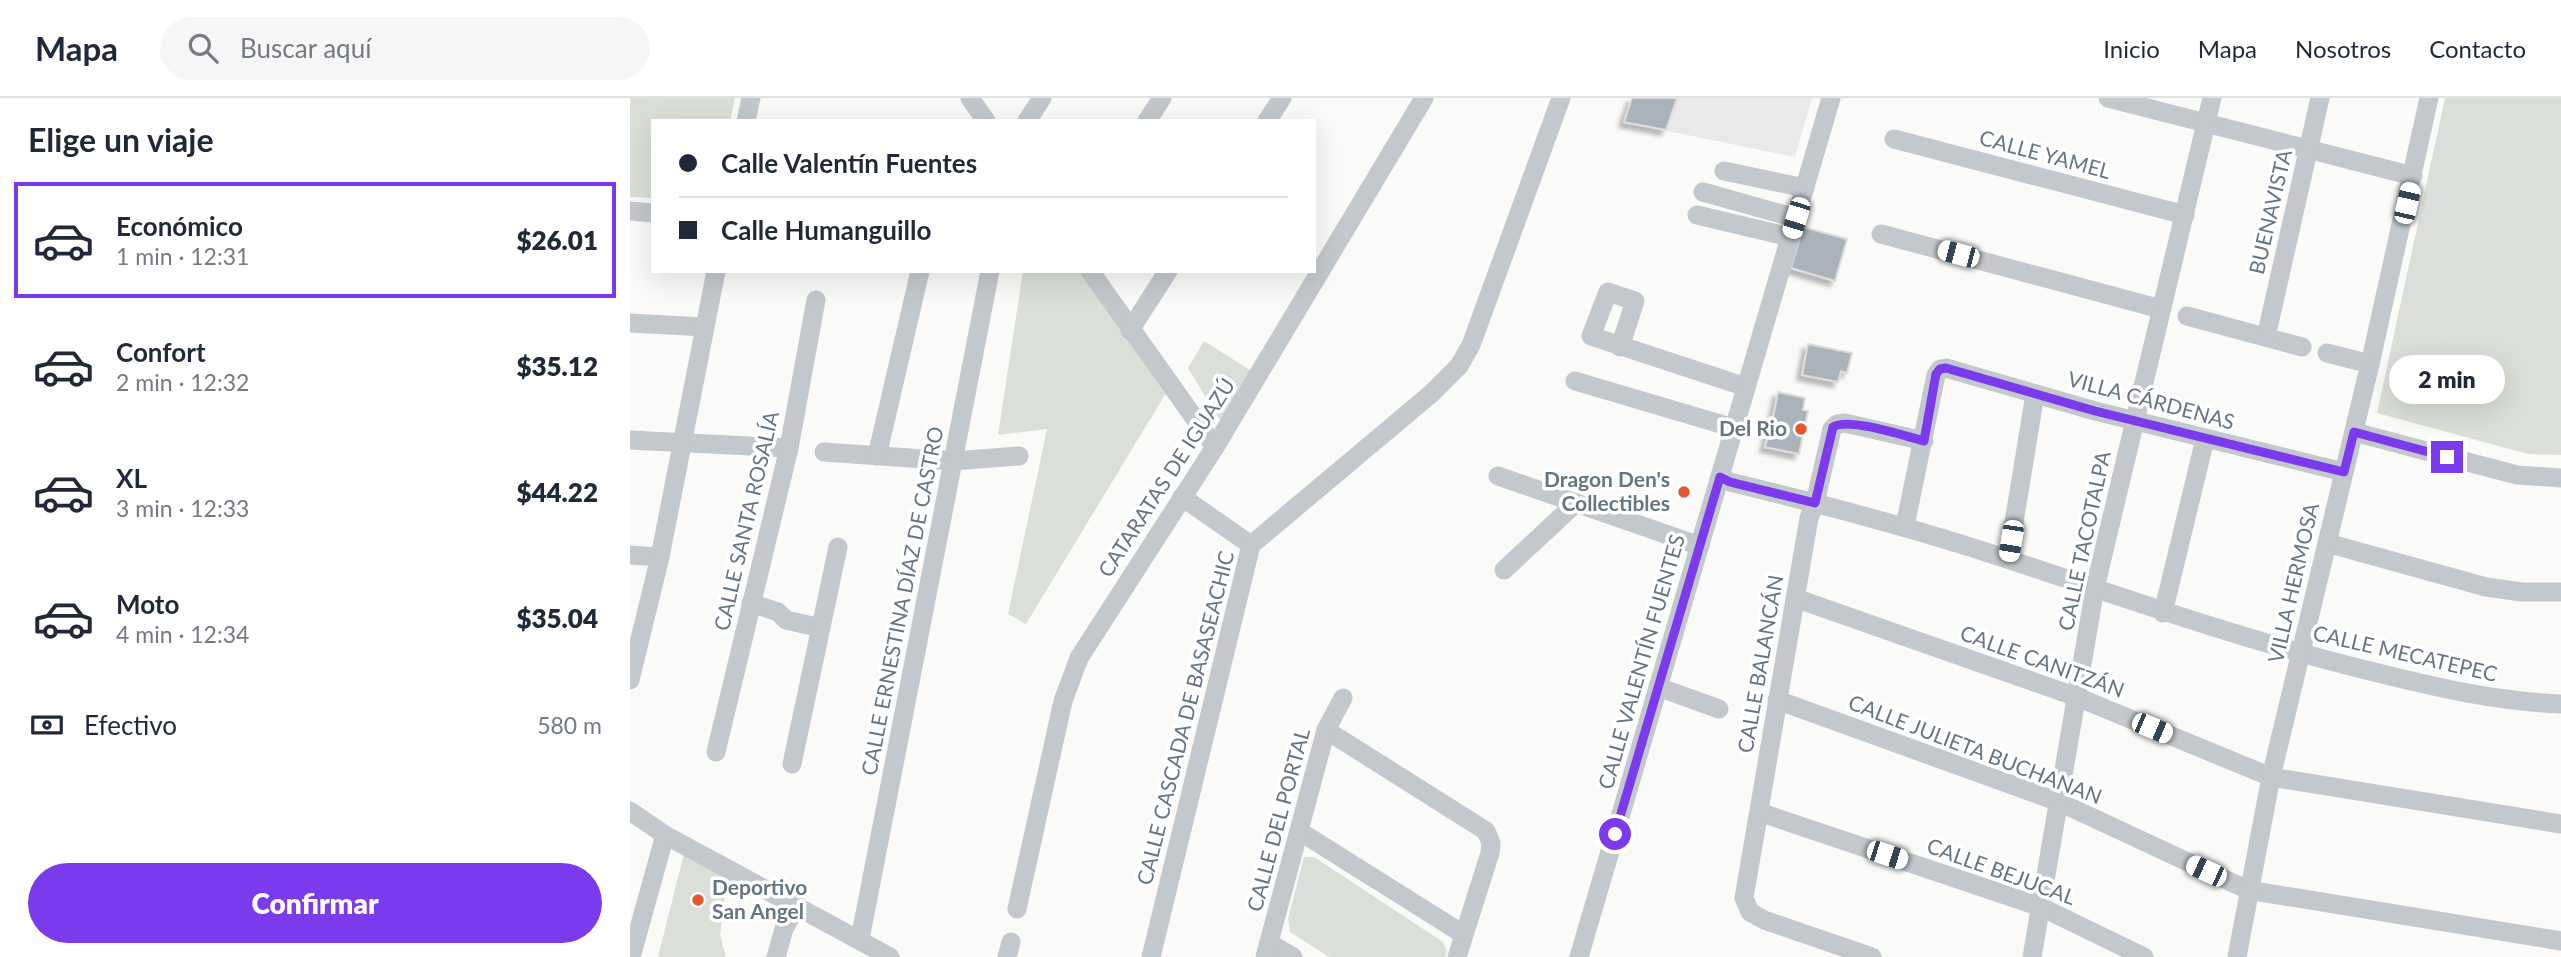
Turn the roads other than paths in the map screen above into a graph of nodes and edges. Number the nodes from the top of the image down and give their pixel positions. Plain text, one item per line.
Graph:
1 (751, 98) edge
2 (970, 98) edge
3 (1041, 98) edge
4 (1162, 98) edge
5 (1282, 98) edge
6 (1424, 98) edge
7 (1561, 98) edge
8 (1831, 98) edge
9 (2108, 98) edge
10 (2212, 98) edge
11 (2320, 98) edge
12 (2429, 98) edge
13 (746, 119) edge
14 (985, 119) edge
15 (1028, 119) edge
16 (1148, 119) edge
17 (1268, 119) edge
18 (2206, 124) junction
19 (1894, 139) dead end
20 (2309, 151) junction
21 (1724, 171) dead end
22 (2413, 176) junction
23 (1805, 188) junction
24 (1703, 192) dead end
25 (630, 211) edge
26 (651, 213) edge
27 (1698, 215) dead end
28 (2185, 215) junction
29 (1793, 227) junction
30 (1881, 234) dead end
31 (716, 273) edge
32 (920, 273) edge
33 (990, 273) edge
34 (1091, 273) edge
35 (1167, 273) edge
36 (816, 300) dead end
37 (2161, 309) junction
38 (2187, 316) dead end
39 (630, 323) edge
40 (705, 327) junction
41 (1130, 330) junction
42 (2266, 337) junction
43 (1620, 347) dead end
44 (2302, 347) dead end
45 (2327, 352) dead end
46 (2370, 364) junction
47 (1575, 381) dead end
48 (1746, 387) junction
49 (2035, 394) junction
50 (2135, 421) junction
51 (1734, 428) junction
52 (2354, 432) junction
53 (2206, 439) junction
54 (630, 440) edge
55 (1924, 441) junction
56 (684, 443) junction
57 (1216, 447) junction
58 (789, 448) junction
59 (824, 452) dead end
60 (877, 456) junction
61 (1019, 456) dead end
62 (953, 461) junction
63 (2344, 472) junction
64 (1497, 476) dead end
65 (1720, 477) junction
66 (2561, 478) edge
67 (1182, 497) junction
68 (1576, 503) junction
69 (1815, 503) junction
70 (1905, 527) junction
71 (2327, 542) junction
72 (1251, 545) junction
73 (1699, 546) junction
74 (838, 547) dead end
75 (630, 555) edge
76 (660, 557) junction
77 (2008, 559) junction
78 (1504, 570) dead end
79 (2095, 588) junction
80 (2561, 592) edge
81 (1795, 598) junction
82 (751, 603) junction
83 (2163, 612) junction
84 (822, 621) junction
85 (2302, 654) junction
86 (630, 680) edge
87 (1658, 687) junction
88 (2077, 697) junction
89 (1343, 698) dead end
90 (1777, 701) junction
91 (2561, 704) edge
92 (1718, 709) dead end
93 (1326, 730) junction
94 (716, 751) dead end
95 (792, 764) dead end
96 (2272, 777) junction
97 (2059, 802) junction
98 (630, 811) edge
99 (1759, 812) junction
100 (2561, 824) edge
101 (1299, 831) junction
102 (665, 835) junction
103 (2248, 890) junction
104 (797, 905) junction
105 (2041, 906) junction
106 (1017, 909) dead end
107 (1463, 934) junction
108 (860, 939) junction
109 (2561, 941) edge
110 (1267, 950) edge
111 (634, 957) edge
112 (776, 957) edge
113 (890, 957) edge
114 (1151, 957) edge
115 (1293, 957) edge
116 (1457, 957) edge
117 (1579, 957) edge
118 (1872, 957) edge
119 (2032, 957) edge
120 (2144, 957) edge
121 (2237, 957) edge

1 - 13 street
2 - 14 street
3 - 15 street
4 - 16 street
5 - 17 street
6 - 57 street, CATARATAS DE IGUAZÚ
7 - 72 street, CALLE CASCADA DE BASASEACHIC
8 - 23 street, CALLE VALENTÍN FUENTES
9 - 18 street
10 - 18 street, CALLE TACOTALPA
11 - 20 street, BUENAVISTA
12 - 22 street, VILLA HERMOSA
18 - 20 street
18 - 28 street, CALLE TACOTALPA
19 - 28 street, CALLE YAMEL
20 - 22 street
20 - 42 street, BUENAVISTA
21 - 23 street
22 - 46 street, VILLA HERMOSA
23 - 29 street, CALLE VALENTÍN FUENTES
24 - 29 street
25 - 26 street
27 - 29 street
28 - 37 street, CALLE TACOTALPA
29 - 48 street, CALLE VALENTÍN FUENTES
30 - 37 street
31 - 40 street
32 - 60 street
33 - 62 street, CALLE ERNESTINA DÍAZ DE CASTRO
34 - 41 street
35 - 41 street
36 - 58 street, CALLE SANTA ROSALÍA
37 - 50 street, CALLE TACOTALPA
38 - 42 street
39 - 40 street
40 - 56 street
41 - 57 street
42 - 44 street
43 - 48 street
45 - 46 street
46 - 52 street, VILLA HERMOSA
47 - 51 street
48 - 51 street, CALLE VALENTÍN FUENTES
49 - 50 street, VILLA CÁRDENAS
49 - 55 street, VILLA CÁRDENAS
49 - 77 street
50 - 53 street, VILLA CÁRDENAS
50 - 79 street, CALLE TACOTALPA
51 - 65 street, CALLE VALENTÍN FUENTES
52 - 63 street, VILLA HERMOSA
52 - 66 street
53 - 63 street, VILLA CÁRDENAS
53 - 83 street
54 - 56 street
55 - 69 street, CALLE BALANCÁN
55 - 70 street
56 - 58 street
56 - 76 street
57 - 67 street, CATARATAS DE IGUAZÚ
58 - 82 street, CALLE SANTA ROSALÍA
59 - 60 street
60 - 62 street
61 - 62 street
62 - 108 street, CALLE ERNESTINA DÍAZ DE CASTRO
63 - 71 street, VILLA HERMOSA
64 - 68 street
65 - 69 street, CALLE MECATEPEC
65 - 73 street, CALLE VALENTÍN FUENTES
67 - 72 street
67 - 106 street, CATARATAS DE IGUAZÚ
68 - 73 street
68 - 78 street
69 - 70 street, CALLE MECATEPEC
69 - 81 street, CALLE BALANCÁN
70 - 77 street, CALLE MECATEPEC
71 - 80 street
71 - 85 street, VILLA HERMOSA
72 - 114 street, CALLE CASCADA DE BASASEACHIC
73 - 87 street, CALLE VALENTÍN FUENTES
74 - 84 street
75 - 76 street
76 - 86 street
77 - 79 street, CALLE MECATEPEC
79 - 83 street, CALLE MECATEPEC
79 - 88 street, CALLE TACOTALPA
81 - 88 street, CALLE CANITZÁN
81 - 90 street, CALLE BALANCÁN
82 - 84 street
82 - 94 street, CALLE SANTA ROSALÍA
83 - 85 street, CALLE MECATEPEC
84 - 95 street
85 - 91 street, CALLE MECATEPEC
85 - 96 street, VILLA HERMOSA
87 - 92 street
87 - 117 street, CALLE VALENTÍN FUENTES
88 - 96 street, CALLE CANITZÁN
88 - 97 street, CALLE TACOTALPA
89 - 93 street, CALLE DEL PORTAL
90 - 97 street, CALLE JULIETA BUCHANAN
90 - 99 street, CALLE BALANCÁN
93 - 101 street, CALLE DEL PORTAL
93 - 107 street
96 - 100 street, CALLE CANITZÁN
96 - 103 street, VILLA HERMOSA
97 - 103 street, CALLE JULIETA BUCHANAN
97 - 105 street, CALLE TACOTALPA
98 - 102 street
99 - 105 street, CALLE BEJUCAL
99 - 118 street, CALLE BALANCÁN
101 - 107 street
101 - 110 street, CALLE DEL PORTAL
102 - 104 street
102 - 111 street
103 - 109 street, CALLE JULIETA BUCHANAN
103 - 121 street, VILLA HERMOSA
104 - 108 street
104 - 112 street
105 - 119 street, CALLE TACOTALPA
105 - 120 street, CALLE BEJUCAL
107 - 116 street
108 - 113 street
110 - 115 street

